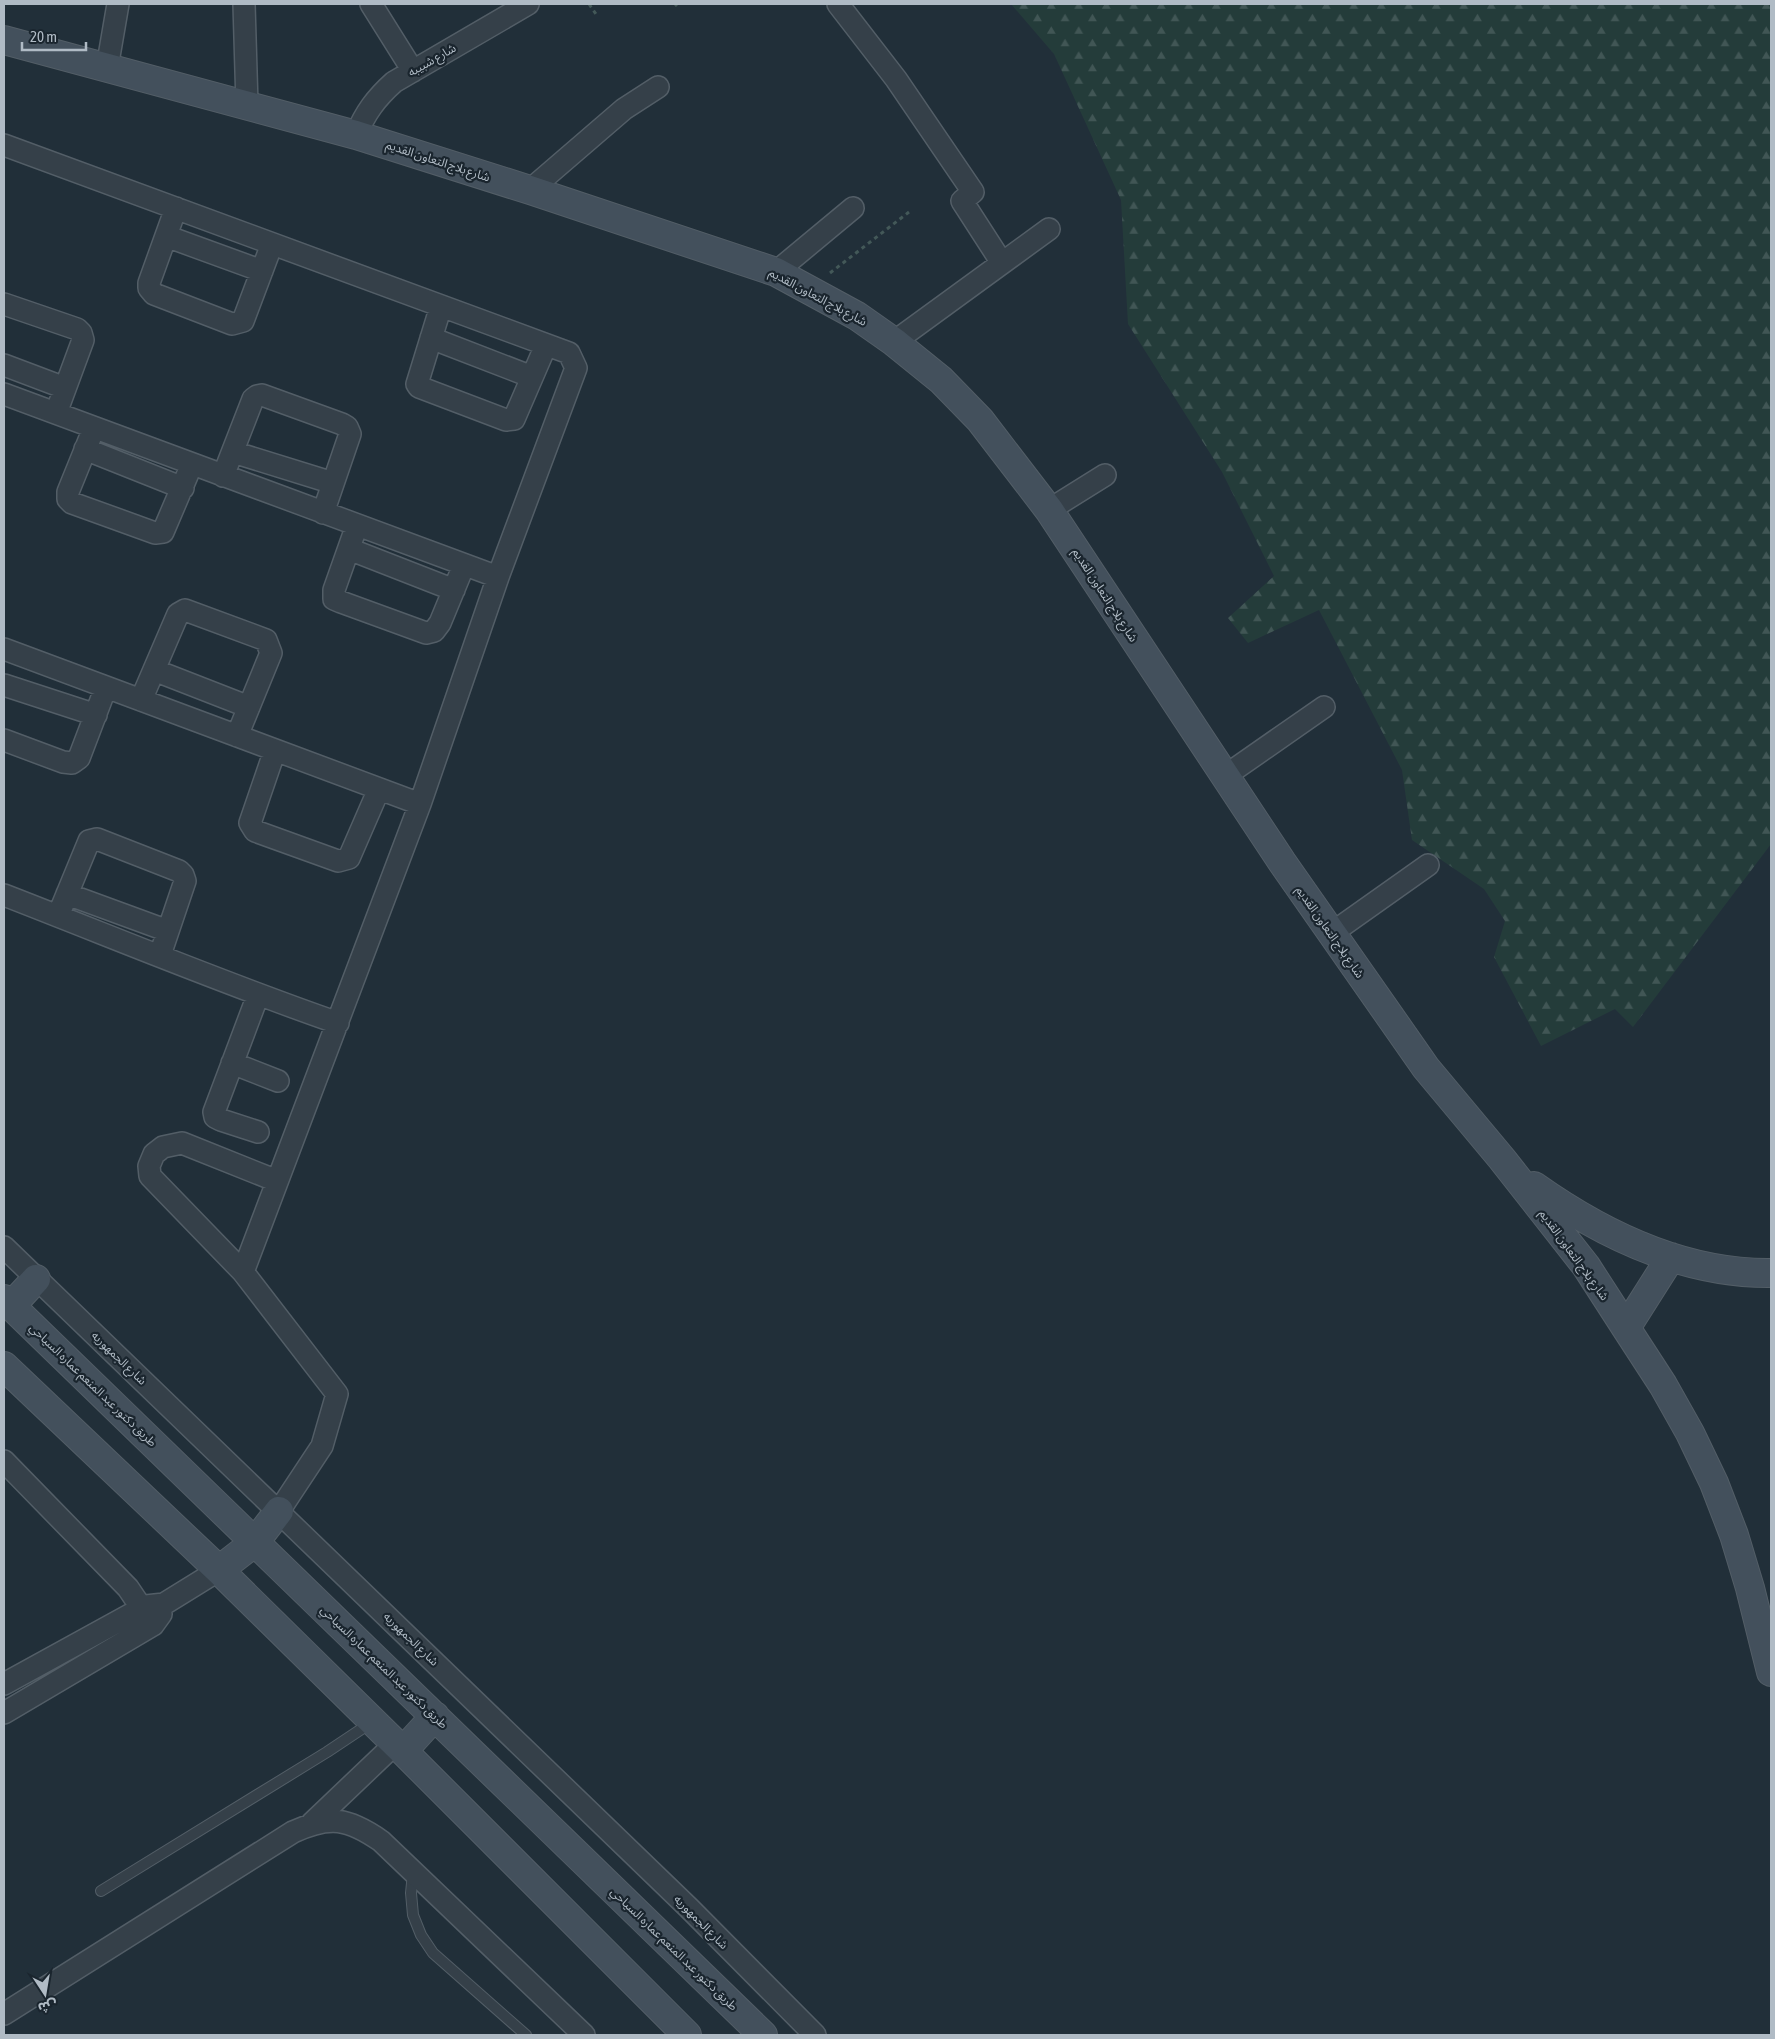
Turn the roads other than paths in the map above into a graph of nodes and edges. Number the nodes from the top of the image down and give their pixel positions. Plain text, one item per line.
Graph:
1 (118, 4) edge
2 (244, 4) edge
3 (371, 4) edge
4 (528, 4) edge
5 (838, 4) edge
6 (4, 40) edge
7 (107, 68) junction
8 (413, 71) junction
9 (658, 87) dead end
10 (248, 106) junction
11 (356, 135) junction
12 (5, 149) edge
13 (530, 190) junction
14 (176, 208) junction
15 (853, 208) dead end
16 (1049, 229) dead end
17 (166, 236) junction
18 (272, 244) junction
19 (1002, 263) junction
20 (262, 270) junction
21 (776, 272) junction
22 (4, 304) edge
23 (441, 306) junction
24 (431, 338) junction
25 (894, 342) junction
26 (546, 345) junction
27 (4, 365) edge
28 (532, 377) junction
29 (65, 388) junction
30 (4, 394) edge
31 (56, 413) junction
32 (94, 428) junction
33 (85, 449) junction
34 (233, 452) junction
35 (192, 464) junction
36 (1105, 475) dead end
37 (224, 476) junction
38 (333, 483) junction
39 (183, 488) junction
40 (1049, 510) junction
41 (323, 513) junction
42 (358, 525) junction
43 (349, 549) junction
44 (464, 565) junction
45 (498, 577) junction
46 (454, 590) junction
47 (4, 651) edge
48 (154, 670) junction
49 (4, 685) edge
50 (106, 687) junction
51 (141, 700) junction
52 (249, 707) junction
53 (1324, 707) dead end
54 (96, 715) junction
55 (237, 736) junction
56 (4, 740) edge
57 (275, 750) junction
58 (1225, 776) junction
59 (379, 789) junction
60 (420, 804) junction
61 (1428, 865) dead end
62 (67, 894) junction
63 (4, 895) edge
64 (58, 916) junction
65 (168, 931) junction
66 (1332, 933) junction
67 (160, 955) junction
68 (258, 995) junction
69 (338, 1023) junction
70 (232, 1062) junction
71 (278, 1081) dead end
72 (258, 1132) dead end
73 (1502, 1159) junction
74 (277, 1181) junction
75 (4, 1247) edge
76 (1670, 1256) junction
77 (243, 1272) junction
78 (1771, 1273) edge
79 (36, 1279) junction
80 (7, 1302) edge
81 (1626, 1328) junction
82 (4, 1366) edge
83 (4, 1461) edge
84 (279, 1511) junction
85 (255, 1542) junction
86 (219, 1570) junction
87 (147, 1616) junction
88 (1771, 1672) edge
89 (4, 1684) edge
90 (4, 1713) edge
91 (435, 1716) junction
92 (373, 1721) junction
93 (400, 1747) junction
94 (312, 1823) junction
95 (413, 1872) junction
96 (102, 1891) dead end
97 (4, 2014) edge
98 (526, 2035) edge
99 (584, 2035) edge
100 (687, 2035) edge
101 (763, 2035) edge
102 (815, 2035) edge

1 - 7 street
2 - 10 street
3 - 8 street
4 - 8 street, شارع شبيبه
5 - 19 street
6 - 7 street, شارع بلاج التعاون القديم
7 - 10 street, شارع بلاج التعاون القديم
8 - 11 street, شارع شبيبه
9 - 13 street
10 - 11 street, شارع بلاج التعاون القديم
11 - 13 street, شارع بلاج التعاون القديم
12 - 14 street
13 - 21 street, شارع بلاج التعاون القديم
14 - 17 street
14 - 18 street
15 - 21 street
16 - 19 street
17 - 20 street
17 - 20 street
18 - 20 street
18 - 23 street
19 - 25 street
21 - 25 street, شارع بلاج التعاون القديم
22 - 29 street
23 - 24 street
23 - 26 street
24 - 28 street
24 - 28 street
25 - 40 street, شارع بلاج التعاون القديم
26 - 28 street
26 - 45 street
27 - 29 street
29 - 31 street
30 - 31 street
31 - 32 street
32 - 33 street
32 - 35 street
33 - 39 street
33 - 39 street
34 - 37 street
34 - 38 street
34 - 38 street
35 - 37 street
35 - 39 street
36 - 40 street
37 - 41 street
38 - 41 street
40 - 58 street, شارع بلاج التعاون القديم
41 - 42 street
42 - 43 street
42 - 44 street
43 - 46 street
43 - 46 street
44 - 45 street
44 - 46 street
45 - 60 street
47 - 50 street
48 - 51 street
48 - 52 street
48 - 52 street
49 - 54 street
50 - 51 street
50 - 54 street
51 - 55 street
52 - 55 street
53 - 58 street
54 - 56 street
55 - 57 street
57 - 59 street
57 - 59 street
58 - 66 street, شارع بلاج التعاون القديم
59 - 60 street
60 - 69 street
61 - 66 street
62 - 64 street
62 - 65 street
62 - 65 street
63 - 64 street
64 - 67 street
65 - 67 street
66 - 73 street, شارع بلاج التعاون القديم
67 - 68 street
68 - 69 street
68 - 70 street
69 - 74 street
70 - 71 street
70 - 72 street
73 - 76 street
73 - 81 street, شارع بلاج التعاون القديم
74 - 77 street
74 - 77 street
75 - 79 street, شارع الجمهوريه
76 - 78 street
76 - 81 street
77 - 84 street
79 - 80 street
79 - 84 street, شارع الجمهوريه
80 - 85 street, طريق دكتور عبد المنعم عماره السياحي
81 - 88 street, شارع بلاج التعاون القديم
82 - 86 street
83 - 87 street
84 - 85 street
84 - 102 street, شارع الجمهوريه
85 - 86 street
85 - 91 street, طريق دكتور عبد المنعم عماره السياحي
86 - 87 street
86 - 92 street
87 - 89 street
87 - 90 street
91 - 93 street
91 - 101 street, طريق دكتور عبد المنعم عماره السياحي
92 - 93 street
92 - 96 lane
93 - 94 street
93 - 100 street
94 - 95 street
94 - 97 street
95 - 98 lane
95 - 99 street

